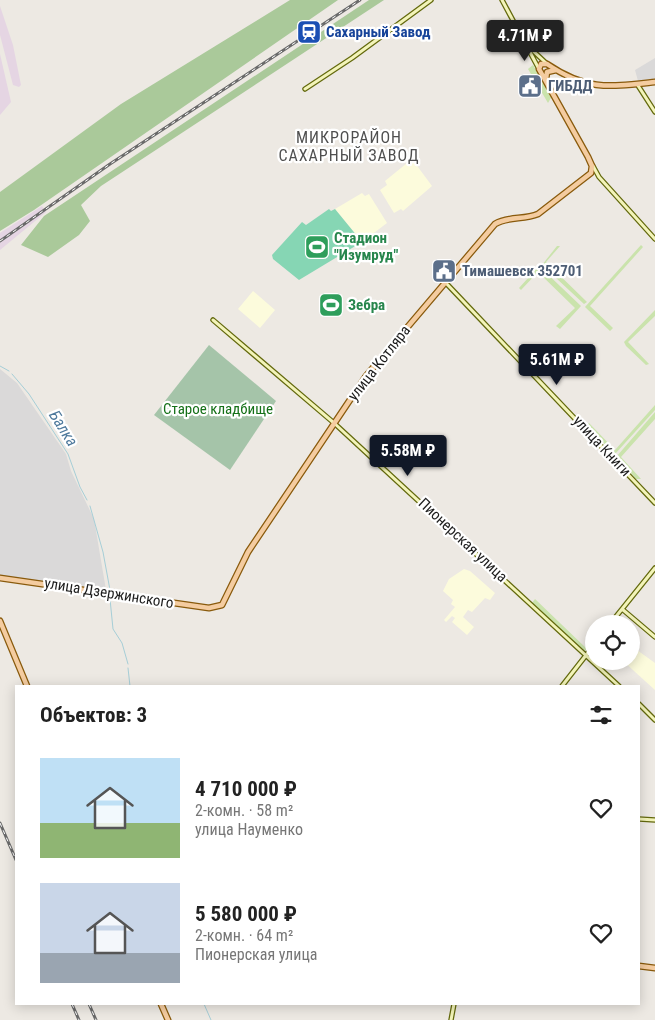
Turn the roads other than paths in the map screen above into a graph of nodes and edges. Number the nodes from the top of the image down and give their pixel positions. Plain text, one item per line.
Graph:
1 (431, 0) edge
2 (502, 0) edge
3 (527, 46) junction
4 (547, 64) junction
5 (539, 69) junction
6 (556, 70) junction
7 (545, 75) junction
8 (655, 82) edge
9 (637, 84) junction
10 (305, 89) dead end
11 (655, 112) edge
12 (592, 166) junction
13 (655, 239) edge
14 (445, 282) junction
15 (213, 320) dead end
16 (334, 423) junction
17 (655, 503) edge
18 (655, 568) edge
19 (0, 578) edge
20 (218, 607) joint
21 (622, 609) junction
22 (617, 615) edge
23 (0, 621) edge
24 (655, 637) edge
25 (585, 654) edge
26 (585, 656) edge
27 (602, 670) edge
28 (27, 685) edge
29 (563, 685) edge
30 (618, 685) edge
31 (640, 705) edge
32 (655, 720) edge
33 (640, 819) edge
34 (655, 820) edge
35 (640, 966) edge
36 (655, 968) edge
37 (161, 1005) edge
38 (454, 1005) edge
39 (168, 1020) edge
40 (451, 1020) edge

1 - 10 street
2 - 3 street
3 - 4 street
3 - 5 street
4 - 5 main road
4 - 6 main road
4 - 7 main road
5 - 7 main road
6 - 7 main road
6 - 9 main road
7 - 12 main road
8 - 9 main road
9 - 11 street
12 - 13 street
12 - 14 main road, улица Котляра
14 - 16 main road, улица Котляра
14 - 17 street, улица Книги
15 - 16 street, Пионерская улица
16 - 20 main road, улица Котляра
16 - 25 street, Пионерская улица
18 - 21 street
19 - 20 main road, улица Дзержинского
21 - 22 street
21 - 24 street
23 - 28 main road
26 - 29 street
27 - 30 street, Пионерская улица
31 - 32 street
33 - 34 street
35 - 36 main road
37 - 39 main road
38 - 40 street

